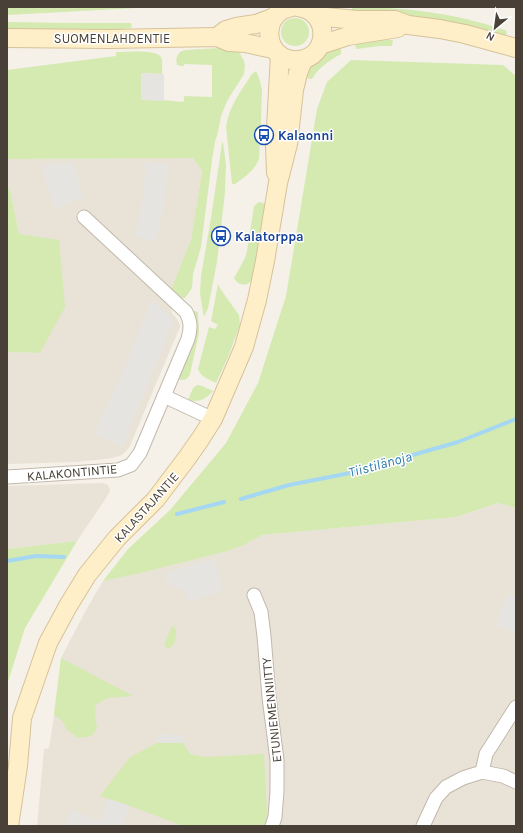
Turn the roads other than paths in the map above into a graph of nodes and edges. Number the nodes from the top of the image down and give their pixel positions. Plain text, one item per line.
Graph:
1 (296, 10) edge
2 (408, 25) junction
3 (217, 37) junction
4 (7, 38) edge
5 (320, 46) junction
6 (516, 48) edge
7 (277, 52) junction
8 (303, 60) junction
9 (278, 183) junction
10 (84, 217) dead end
11 (164, 396) junction
12 (213, 419) junction
13 (7, 477) edge
14 (254, 594) dead end
15 (516, 707) edge
16 (482, 772) junction
17 (516, 782) edge
18 (9, 826) edge
19 (272, 826) edge
20 (423, 826) edge

1 - 2 main road, SUOMENLAHDENTIE
1 - 3 main road, SUOMENLAHDENTIE
1 - 5 main road
1 - 7 main road
2 - 5 main road, SUOMENLAHDENTIE
2 - 6 main road, SUOMENLAHDENTIE
3 - 4 main road, SUOMENLAHDENTIE
3 - 7 main road, SUOMENLAHDENTIE
5 - 8 main road
7 - 8 main road
7 - 9 main road, KALASTAJANTIE
8 - 9 main road, KALASTAJANTIE
9 - 12 main road, KALASTAJANTIE
10 - 11 street
11 - 12 street
11 - 13 street, KALAKONTINTIE
12 - 18 main road, KALASTAJANTIE
14 - 19 street, ETUNIEMENNIITTY
15 - 16 street
16 - 17 street
16 - 20 street

